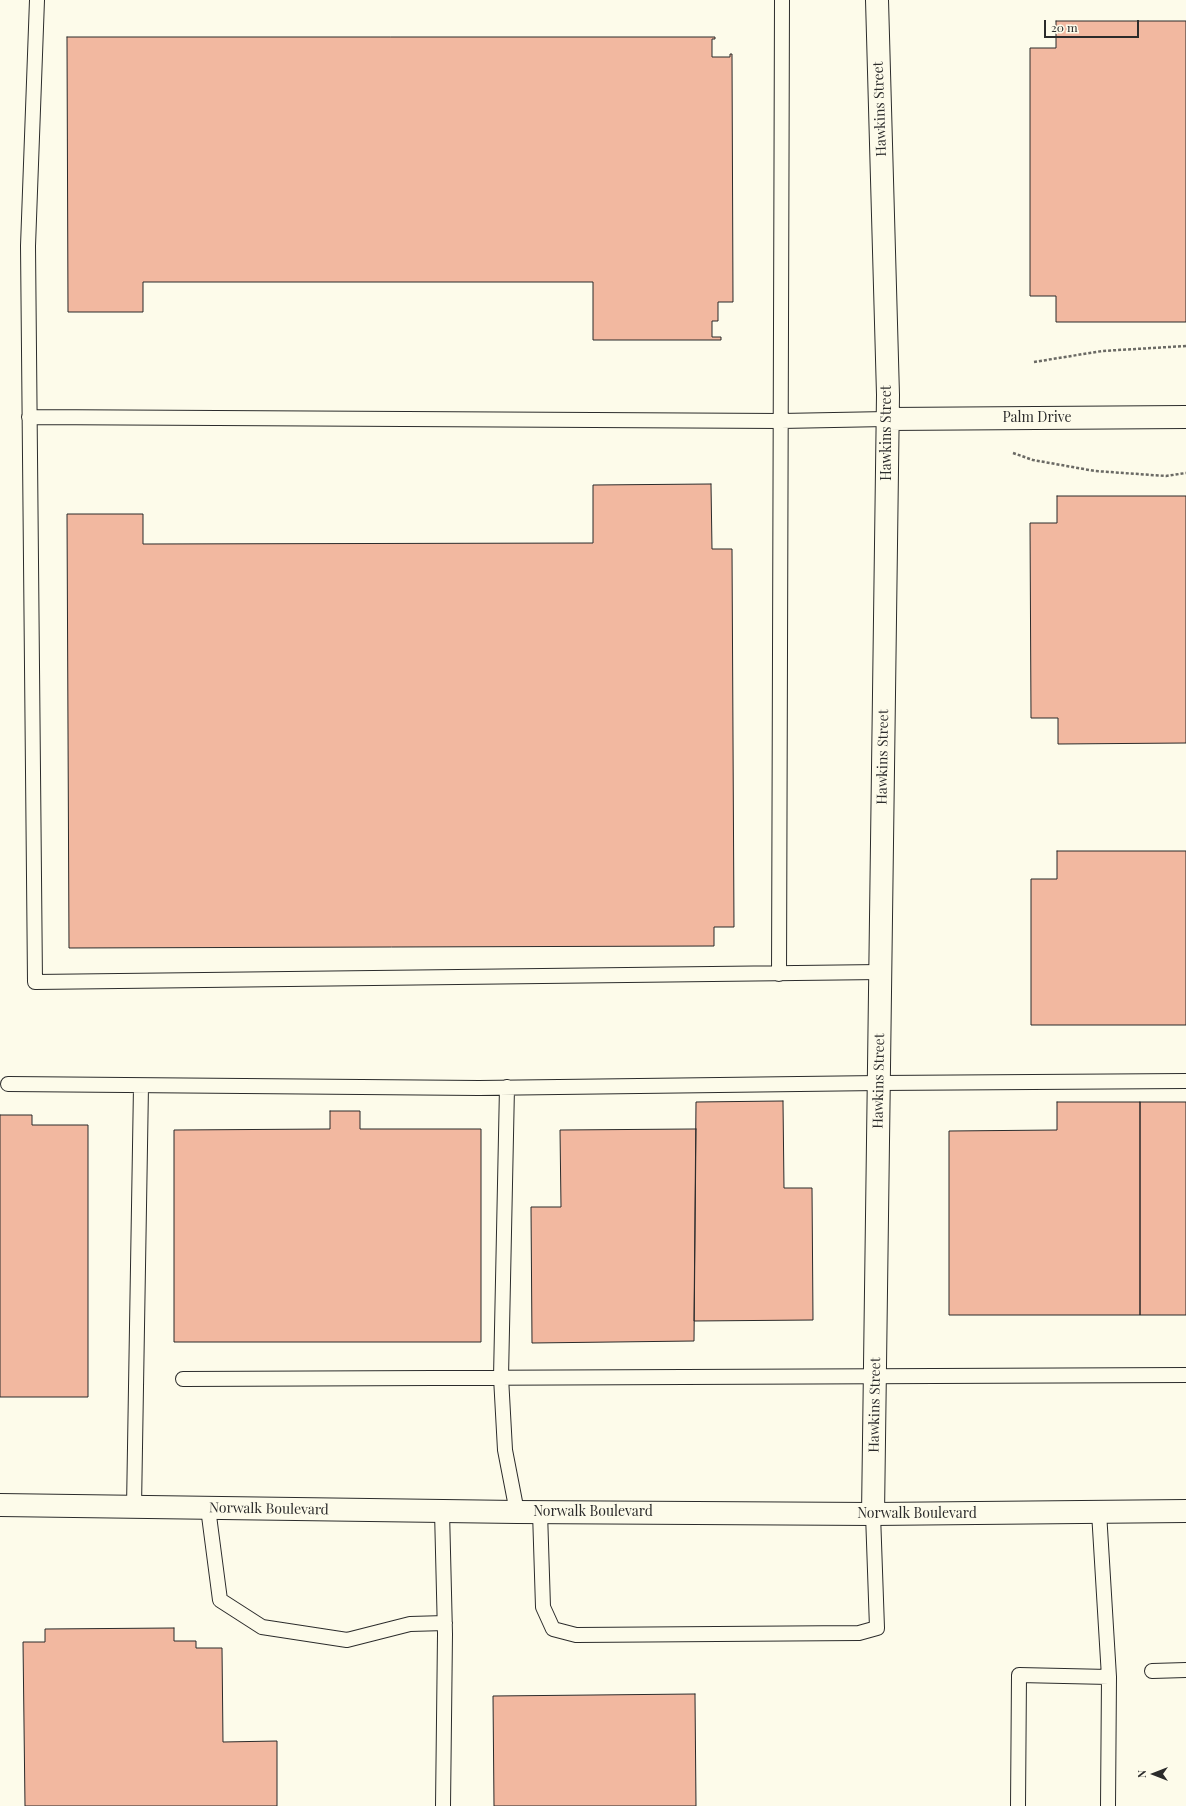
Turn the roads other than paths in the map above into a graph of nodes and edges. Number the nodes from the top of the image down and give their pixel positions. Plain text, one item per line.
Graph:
1 (37, 0) edge
2 (782, 0) edge
3 (877, 0) edge
4 (29, 417) junction
5 (1186, 417) edge
6 (888, 419) junction
7 (781, 421) junction
8 (881, 972) junction
9 (778, 974) junction
10 (1186, 1081) edge
11 (879, 1082) junction
12 (8, 1084) dead end
13 (140, 1086) junction
14 (507, 1087) junction
15 (1186, 1375) edge
16 (875, 1376) junction
17 (501, 1377) junction
18 (183, 1379) dead end
19 (0, 1505) edge
20 (134, 1507) junction
21 (208, 1508) junction
22 (442, 1511) junction
23 (1186, 1511) edge
24 (517, 1512) junction
25 (540, 1512) junction
26 (1099, 1512) junction
27 (873, 1514) junction
28 (445, 1624) junction
29 (1186, 1670) edge
30 (1152, 1671) dead end
31 (1109, 1677) junction
32 (443, 1806) edge
33 (1018, 1806) edge
34 (1108, 1806) edge

1 - 4 lane
2 - 7 lane
3 - 6 street, Hawkins Street
4 - 7 lane
4 - 9 lane
5 - 6 street, Palm Drive
6 - 7 lane
6 - 8 street, Hawkins Street
7 - 9 lane
8 - 9 lane
8 - 11 street, Hawkins Street
10 - 11 lane
11 - 14 lane
11 - 16 street, Hawkins Street
12 - 13 lane
13 - 14 lane
13 - 20 lane
14 - 17 lane
15 - 16 lane
16 - 17 lane
16 - 27 street, Hawkins Street
17 - 18 lane
17 - 24 lane
19 - 20 street, Norwalk Boulevard
20 - 21 street, Norwalk Boulevard
21 - 22 street, Norwalk Boulevard
21 - 28 lane
22 - 24 street, Norwalk Boulevard
22 - 28 lane
23 - 26 street, Norwalk Boulevard
24 - 25 street, Norwalk Boulevard
25 - 27 street, Norwalk Boulevard
25 - 27 lane
26 - 27 street, Norwalk Boulevard
26 - 31 lane
28 - 32 lane
29 - 30 lane
31 - 33 lane
31 - 34 lane

